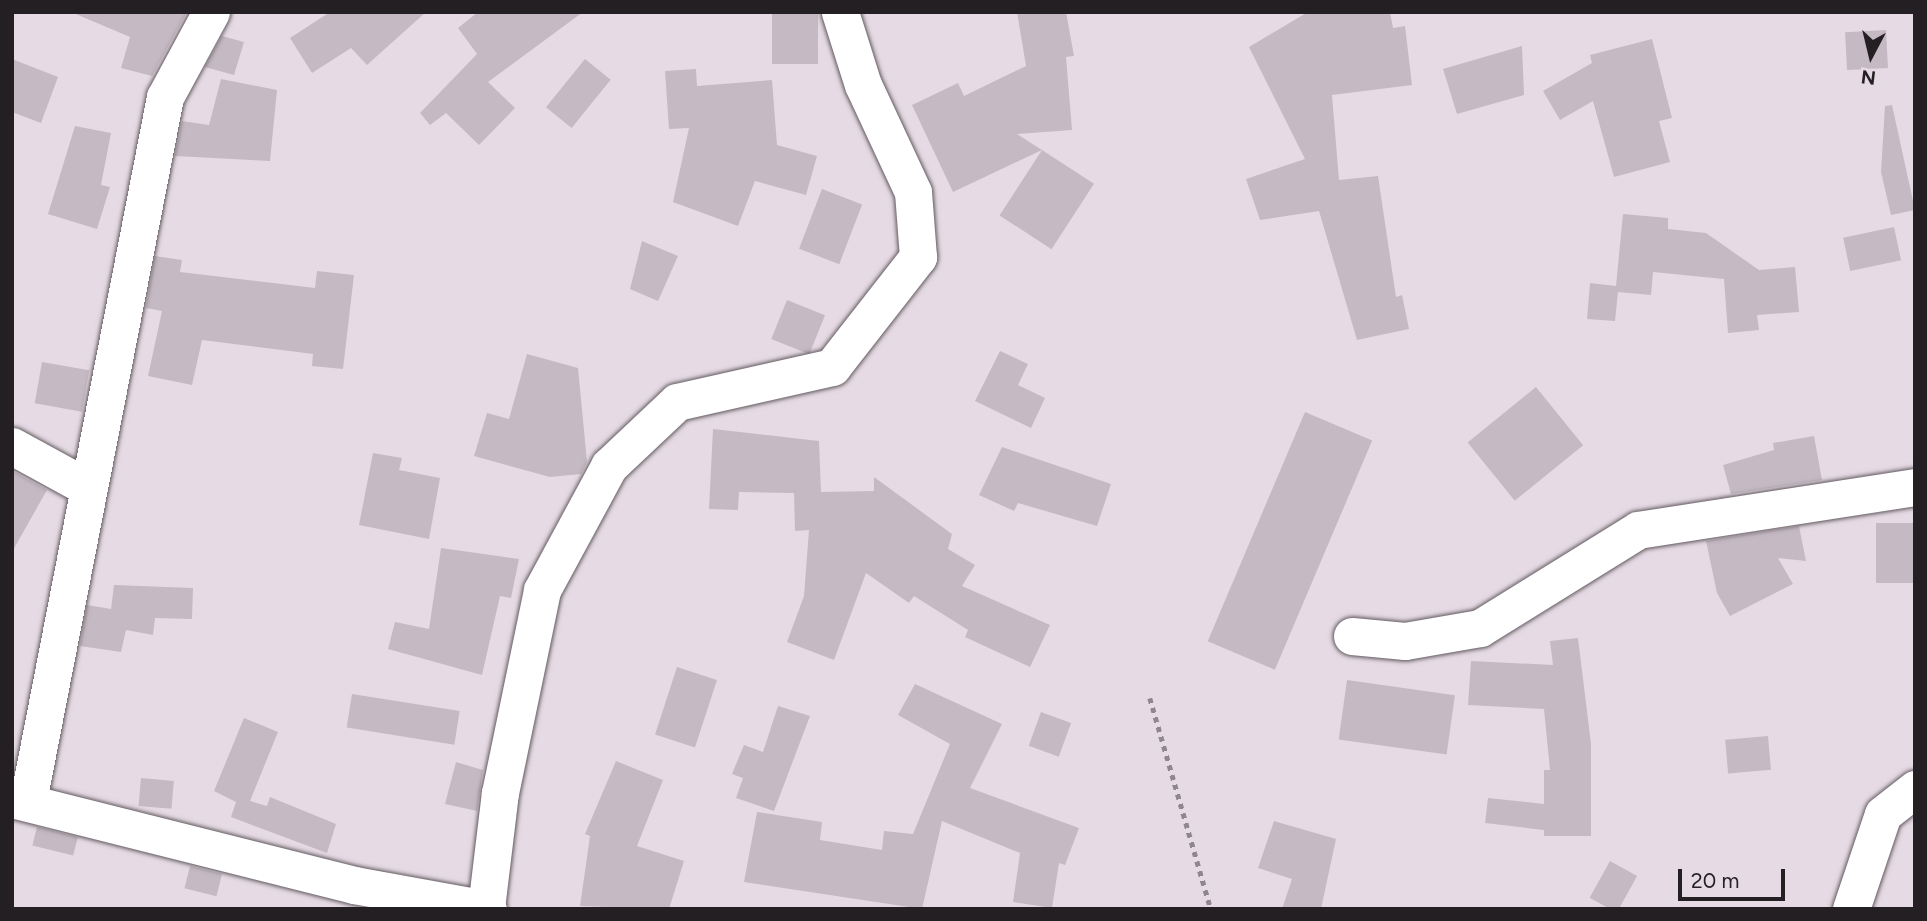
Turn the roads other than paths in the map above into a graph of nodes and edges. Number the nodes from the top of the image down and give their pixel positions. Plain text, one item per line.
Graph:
1 (211, 12) edge
2 (840, 12) edge
3 (12, 446) edge
4 (85, 486) junction
5 (1915, 487) edge
6 (1352, 636) dead end
7 (1915, 789) edge
8 (20, 800) edge
9 (487, 908) edge
10 (1851, 909) edge

1 - 4 street
2 - 9 street
3 - 4 street
4 - 8 street
5 - 6 street
7 - 10 street
8 - 9 street

